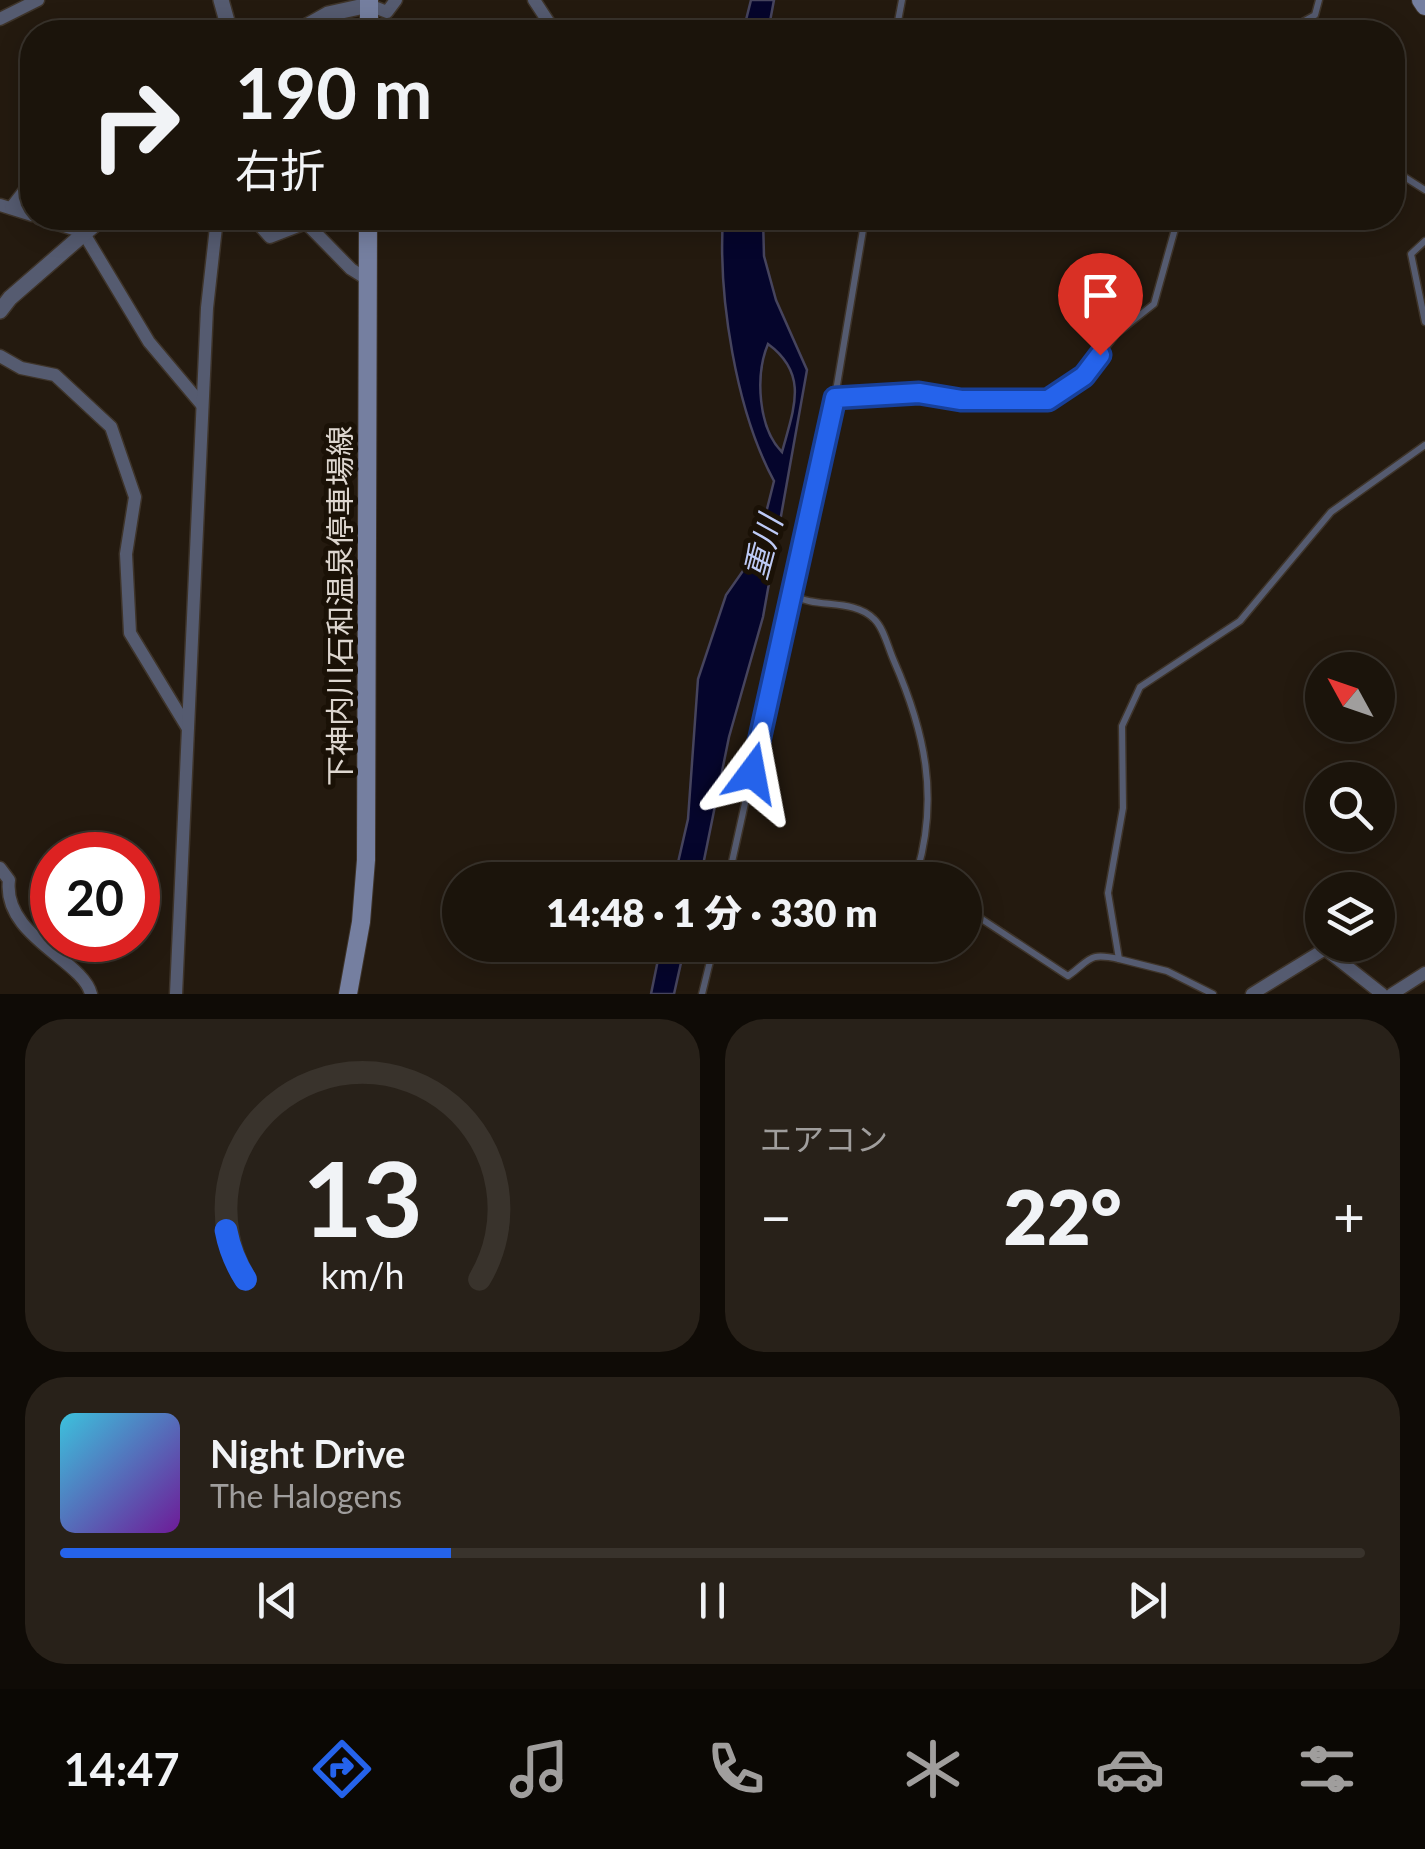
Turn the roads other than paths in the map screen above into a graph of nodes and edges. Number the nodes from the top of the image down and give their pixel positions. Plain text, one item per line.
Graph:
1 (38, 0) edge
2 (396, 0) edge
3 (1319, 0) edge
4 (369, 3) edge
5 (0, 19) edge
6 (317, 20) edge
7 (1305, 20) edge
8 (77, 230) edge
9 (86, 230) edge
10 (216, 230) edge
11 (263, 230) edge
12 (287, 230) edge
13 (313, 230) edge
14 (368, 230) edge
15 (863, 230) edge
16 (1175, 230) edge
17 (83, 232) junction
18 (1425, 241) edge
19 (368, 279) junction
20 (0, 311) edge
21 (1425, 322) edge
22 (0, 356) edge
23 (835, 398) junction
24 (202, 405) junction
25 (1425, 445) edge
26 (792, 595) junction
27 (188, 729) junction
28 (732, 862) edge
29 (920, 862) edge
30 (0, 868) edge
31 (982, 919) edge
32 (1120, 958) junction
33 (710, 962) edge
34 (1425, 973) edge
35 (91, 994) edge
36 (176, 994) edge
37 (348, 994) edge
38 (702, 994) edge
39 (1213, 994) edge
40 (1252, 994) edge
41 (1382, 994) edge
42 (1392, 994) edge

1 - 5 street
2 - 4 street
3 - 7 lane
4 - 6 street
8 - 17 street
9 - 17 street
10 - 24 street
11 - 12 street
13 - 19 street
14 - 19 main road, 下神内川石和温泉停車場線
15 - 23 lane
16 - 23 lane
17 - 20 street
17 - 24 street
18 - 21 lane
19 - 37 main road, 下神内川石和温泉停車場線
22 - 27 street
23 - 26 lane
24 - 27 street
25 - 32 lane
26 - 28 lane
26 - 29 lane
27 - 36 street
30 - 35 street
31 - 32 lane
32 - 39 lane
33 - 38 lane
34 - 42 street
40 - 41 street

